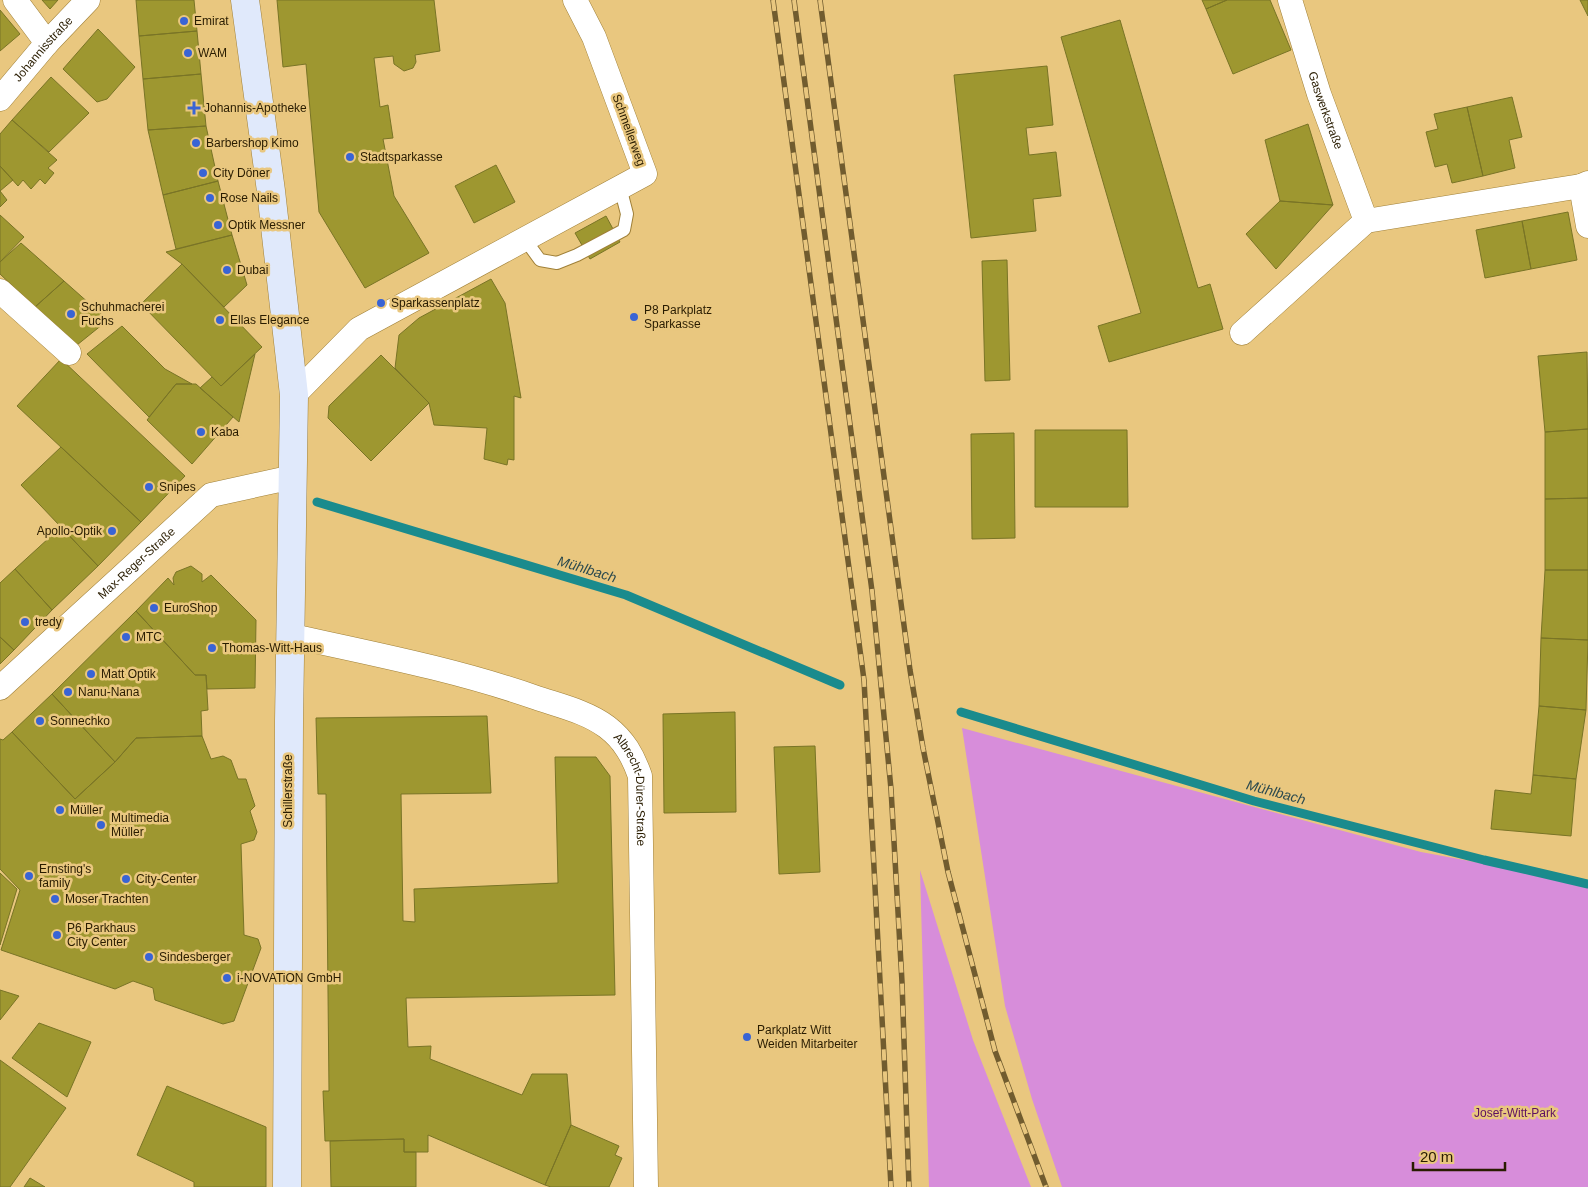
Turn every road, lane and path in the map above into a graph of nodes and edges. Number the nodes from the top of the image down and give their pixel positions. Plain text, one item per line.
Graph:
1 (15, 0) edge
2 (88, 0) edge
3 (245, 0) edge
4 (575, 0) edge
5 (1290, 0) edge
6 (46, 43) junction
7 (0, 99) edge
8 (1585, 185) edge
9 (620, 187) junction
10 (1366, 221) junction
11 (1588, 226) edge
12 (516, 242) junction
13 (0, 290) edge
14 (1242, 333) dead end
15 (69, 353) dead end
16 (294, 395) junction
17 (293, 477) junction
18 (292, 636) junction
19 (0, 688) edge
20 (288, 1187) edge
21 (646, 1187) edge

1 - 6 street
2 - 6 street, Johannisstraße
3 - 16 main road, Schillerstraße
4 - 9 street, Schmellerweg
5 - 10 street, Gaswerkstraße
6 - 7 street, Johannisstraße
8 - 10 street
8 - 11 street
9 - 12 street, Schmellerweg
9 - 12 lane
10 - 14 street
12 - 16 street
13 - 15 street
16 - 17 main road, Schillerstraße
17 - 18 main road, Schillerstraße
17 - 19 street, Max-Reger-Straße
18 - 20 main road, Schillerstraße
18 - 21 street, Albrecht-Dürer-Straße

